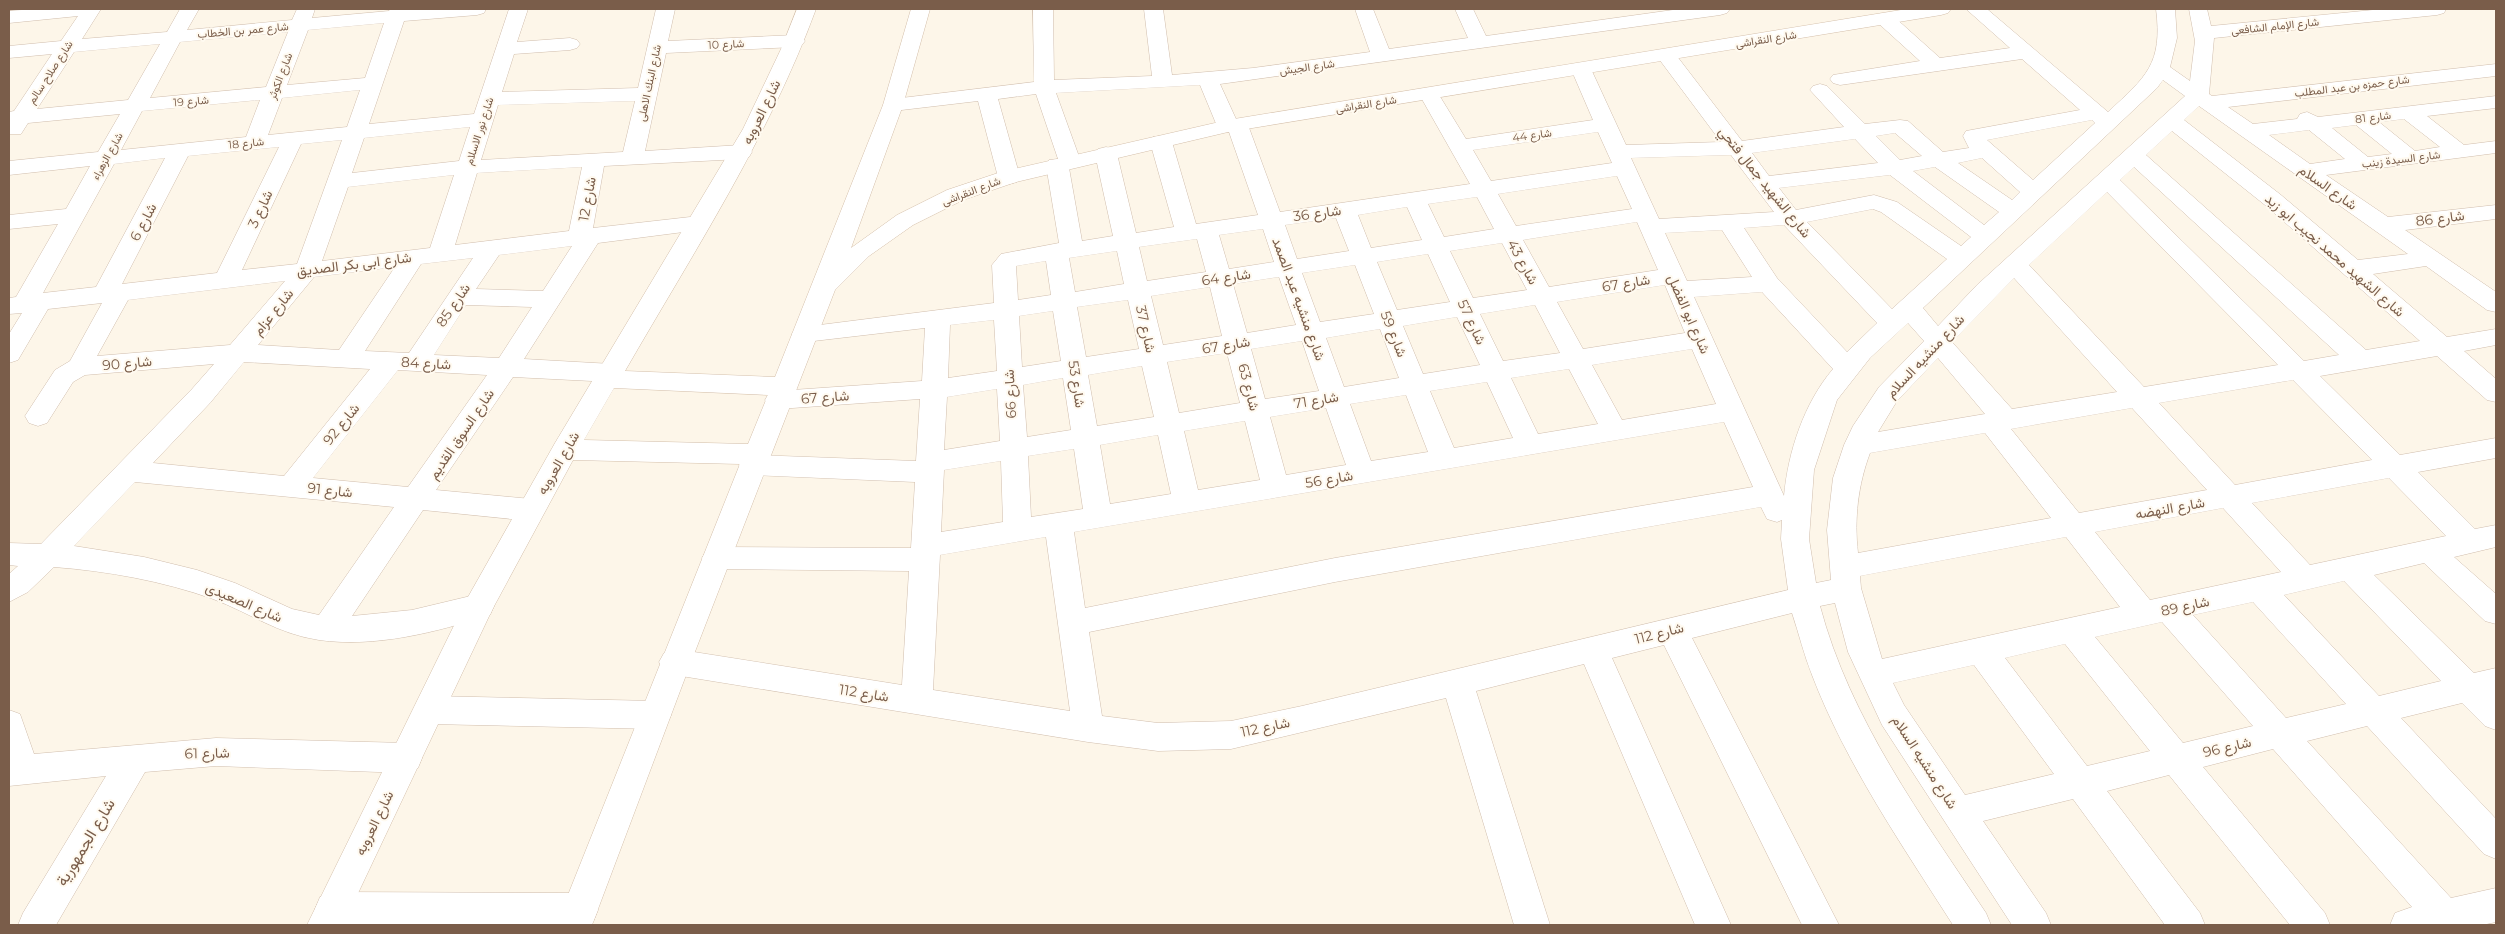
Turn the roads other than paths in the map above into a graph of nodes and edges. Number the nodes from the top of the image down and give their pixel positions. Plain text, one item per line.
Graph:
1 (92, 9) edge
2 (189, 9) edge
3 (477, 9) edge
4 (518, 9) edge
5 (665, 9) edge
6 (806, 9) edge
7 (920, 9) edge
8 (1043, 9) edge
9 (1364, 9) edge
10 (1464, 9) edge
11 (1579, 9) edge
12 (1720, 9) edge
13 (1937, 9) edge
14 (1976, 9) edge
15 (2165, 9) edge
16 (2437, 9) edge
17 (1160, 10) edge
18 (1686, 11) edge
19 (398, 12) edge
20 (9, 17) edge
21 (303, 17) edge
22 (1885, 19) junction
23 (2201, 21) edge
24 (1590, 27) junction
25 (173, 37) junction
26 (794, 41) junction
27 (1480, 43) junction
28 (570, 44) dead end
29 (67, 46) junction
30 (657, 47) junction
31 (505, 49) junction
32 (9, 52) edge
33 (2026, 52) junction
34 (1666, 55) junction
35 (1382, 57) junction
36 (1936, 65) junction
37 (1581, 69) junction
38 (2161, 70) junction
39 (2496, 70) edge
40 (2442, 76) junction
41 (1208, 79) junction
42 (1840, 80) dead end
43 (1163, 81) junction
44 (373, 83) junction
45 (1044, 87) junction
46 (1820, 90) dead end
47 (273, 93) junction
48 (646, 94) junction
49 (986, 94) junction
50 (1429, 94) junction
51 (2278, 95) junction
52 (490, 99) junction
53 (2203, 99) junction
54 (893, 104) junction
55 (2490, 105) edge
56 (135, 106) junction
57 (2409, 113) junction
58 (15, 118) edge
59 (2103, 118) junction
60 (2360, 118) junction
61 (483, 119) junction
62 (2171, 120) junction
63 (1606, 124) junction
64 (2314, 124) junction
65 (1233, 126) junction
66 (1859, 131) junction
67 (2249, 131) junction
68 (356, 132) junction
69 (9, 135) edge
70 (293, 138) junction
71 (1810, 138) junction
72 (254, 142) junction
73 (1161, 142) junction
74 (1459, 146) junction
75 (2496, 147) edge
76 (1738, 148) junction
77 (180, 150) junction
78 (1986, 151) junction
79 (741, 152) junction
80 (2460, 152) junction
81 (1106, 154) junction
82 (2133, 155) junction
83 (106, 158) junction
84 (632, 158) junction
85 (2411, 158) junction
86 (594, 160) junction
87 (1621, 160) junction
88 (1939, 160) junction
89 (1063, 164) junction
90 (2364, 164) junction
91 (468, 167) junction
92 (9, 168) edge
93 (1895, 168) junction
94 (2306, 171) junction
95 (1840, 174) junction
96 (1009, 177) junction
97 (2107, 178) junction
98 (339, 181) junction
99 (1764, 183) junction
100 (1484, 189) junction
101 (2034, 192) junction
102 (1414, 199) junction
103 (1864, 204) junction
104 (1344, 209) junction
105 (2013, 211) junction
106 (2496, 212) edge
107 (74, 215) junction
108 (1790, 218) junction
109 (1271, 220) junction
110 (1648, 221) junction
111 (9, 222) edge
112 (1729, 222) junction
113 (699, 223) junction
114 (2383, 225) junction
115 (1197, 230) junction
116 (1508, 235) junction
117 (585, 237) junction
118 (1985, 237) junction
119 (1126, 240) junction
120 (1436, 246) junction
121 (492, 248) junction
122 (1064, 249) junction
123 (440, 254) junction
124 (414, 257) junction
125 (1363, 257) junction
126 (1962, 258) junction
127 (2431, 258) junction
128 (1009, 259) joint
129 (2015, 264) junction
130 (1288, 268) junction
131 (2352, 268) junction
132 (307, 270) junction
133 (1220, 278) junction
134 (226, 279) junction
135 (1676, 283) junction
136 (2496, 283) edge
137 (1768, 284) junction
138 (824, 287) junction
139 (2472, 287) junction
140 (1138, 290) junction
141 (112, 293) junction
142 (1542, 296) junction
143 (459, 297) junction
144 (550, 299) junction
145 (1064, 301) junction
146 (25, 303) edge
147 (2496, 304) edge
148 (1465, 308) junction
149 (1006, 310) junction
150 (1900, 316) junction
151 (938, 319) junction
152 (1388, 320) junction
153 (1311, 332) junction
154 (805, 334) junction
155 (2496, 337) edge
156 (1700, 339) junction
157 (1938, 342) junction
158 (1237, 343) junction
159 (2442, 347) junction
160 (239, 353) junction
161 (9, 354) edge
162 (1152, 356) junction
163 (347, 358) junction
164 (1576, 359) junction
165 (2361, 360) junction
166 (403, 362) junction
167 (506, 367) junction
168 (79, 368) junction
169 (1075, 368) junction
170 (1848, 369) junction
171 (2299, 371) junction
172 (1496, 372) junction
173 (610, 376) junction
174 (1010, 378) junction
175 (1414, 385) junction
176 (936, 389) junction
177 (781, 393) junction
178 (2496, 393) edge
179 (1335, 397) junction
180 (2138, 398) junction
181 (1255, 410) junction
182 (1732, 411) junction
183 (38, 416) dead end
184 (1999, 422) junction
185 (1168, 424) junction
186 (1615, 431) junction
187 (1086, 437) junction
188 (1530, 445) junction
189 (1858, 445) junction
190 (1013, 448) junction
191 (2496, 448) edge
192 (565, 450) junction
193 (755, 460) junction
194 (1444, 460) junction
195 (931, 467) junction
196 (2395, 467) junction
197 (129, 471) junction
198 (1362, 473) junction
199 (291, 486) junction
200 (1276, 488) junction
201 (1770, 495) junction
202 (2229, 497) junction
203 (416, 499) junction
204 (1187, 503) junction
205 (531, 510) junction
206 (1098, 517) junction
207 (1058, 524) junction
208 (2073, 525) junction
209 (1018, 531) junction
210 (2483, 539) edge
211 (2430, 551) junction
212 (926, 553) junction
213 (9, 554) edge
214 (49, 554) junction
215 (717, 558) junction
216 (1798, 559) junction
217 (2350, 569) junction
218 (1845, 578) junction
219 (2305, 579) junction
220 (2260, 589) junction
221 (9, 590) edge
222 (1802, 598) junction
223 (480, 606) junction
224 (2156, 612) junction
225 (2496, 612) edge
226 (1072, 624) junction
227 (327, 628) junction
228 (1672, 630) junction
229 (2072, 631) junction
230 (1593, 649) junction
231 (1982, 650) junction
232 (675, 662) junction
233 (1874, 674) junction
234 (1457, 682) junction
235 (2482, 684) edge
236 (917, 701) junction
237 (430, 710) junction
238 (2373, 711) junction
239 (655, 715) junction
240 (2496, 716) edge
241 (9, 724) edge
242 (1088, 728) junction
243 (2280, 734) junction
244 (134, 758) junction
245 (406, 758) junction
246 (2177, 759) junction
247 (16, 770) edge
248 (2081, 782) junction
249 (1958, 812) junction
250 (2496, 843) edge
251 (2496, 905) edge
252 (329, 917) edge
253 (2444, 917) junction
254 (577, 918) edge
255 (36, 925) edge
256 (1532, 925) edge
257 (1713, 925) edge
258 (1821, 925) edge
259 (1972, 925) edge
260 (2033, 925) edge
261 (2187, 925) edge
262 (2312, 925) edge
263 (2408, 925) edge

1 - 20 street
1 - 29 street, شارع صلاح سالم
2 - 25 street, شارع الزهراء
3 - 19 street, شارع عمر بن الخطاب
4 - 31 street, شارع نور الاسلام
5 - 30 street, شارع البنك الاهلى
6 - 26 street, شارع العروبه
7 - 54 street
8 - 45 street, شارع 53
9 - 35 street
10 - 27 street
11 - 24 street
12 - 18 street, شارع الجيش
13 - 22 street, شارع النقراشى
14 - 33 street
15 - 38 street
16 - 23 street, شارع الإمام الشافعى
17 - 43 street
18 - 24 street, شارع الجيش
19 - 21 street, شارع عمر بن الخطاب
19 - 44 street, شارع عزام
21 - 25 street, شارع عمر بن الخطاب
21 - 47 street, شارع الكوثر
22 - 34 street, شارع النقراشى
22 - 36 street
23 - 53 street
24 - 27 street, شارع الجيش
25 - 29 street, شارع عمر بن الخطاب
25 - 56 street, شارع الزهراء
26 - 30 street, شارع 10
26 - 79 street, شارع العروبه
27 - 35 street, شارع الجيش
28 - 31 street
29 - 32 street, شارع عمر بن الخطاب
29 - 58 street, شارع صلاح سالم
30 - 48 street, شارع البنك الاهلى
31 - 52 street, شارع نور الاسلام
33 - 36 street
33 - 59 street
34 - 37 street, شارع النقراشى
34 - 76 street, شارع الشهيد جمال فتحي
35 - 41 street, شارع الجيش
36 - 42 street
37 - 50 street, شارع النقراشى
37 - 63 street, شارع ابو الفضل
38 - 53 street, شارع السلام
38 - 59 street
39 - 40 street, شارع حمزه بن عبد المطلب
40 - 51 street, شارع حمزه بن عبد المطلب
40 - 55 street
41 - 43 street, شارع الجيش
41 - 65 street, شارع منشيه عبد الصمد
43 - 45 street, شارع الجيش
44 - 47 street, شارع 19
44 - 68 street, شارع عزام
45 - 49 street, شارع الجيش
45 - 89 street, شارع 53
46 - 66 street
47 - 56 street, شارع 19
47 - 72 street, شارع الكوثر
48 - 52 street
48 - 84 street, شارع البنك الاهلى
49 - 54 street, شارع الجيش
49 - 96 street
50 - 65 street, شارع النقراشى
50 - 74 street, شارع 43
51 - 53 street, شارع حمزه بن عبد المطلب
51 - 64 street
52 - 61 street, شارع نور الاسلام
53 - 62 street, شارع منشيه السلام
53 - 67 street, شارع السلام
54 - 138 street
55 - 57 street, شارع 81
56 - 58 street, شارع 19
56 - 83 street, شارع الزهراء
57 - 60 street, شارع 81
57 - 80 street
58 - 69 street, شارع صلاح سالم
59 - 78 street
59 - 101 street
60 - 64 street, شارع 81
60 - 85 street
61 - 68 street, شارع 18
61 - 91 street, شارع نور الاسلام
62 - 82 street, شارع منشيه السلام
62 - 131 street, شارع الشهيد محمد نجيب ابو زيد
63 - 74 street, شارع 44
63 - 87 street, شارع ابو الفضل
64 - 67 street, شارع 81
64 - 90 street
65 - 73 street, شارع النقراشى
65 - 109 street, شارع منشيه عبد الصمد
66 - 71 street, شارع 36
66 - 88 street, شارع 36
66 - 93 street
67 - 94 street, شارع السلام
68 - 70 street, شارع 18
68 - 98 street, شارع عزام
70 - 72 street, شارع 18
70 - 134 street, شارع 3
71 - 76 street, شارع 36
71 - 95 street
72 - 77 street, شارع 18
73 - 81 street, شارع النقراشى
73 - 115 street, شارع 63
74 - 100 street, شارع 43
75 - 80 street, شارع السيدة زينب
76 - 87 street, شارع 36
76 - 99 street, شارع الشهيد جمال فتحي
77 - 83 street, شارع 18
77 - 141 street, شارع 6
78 - 88 street
78 - 101 street
79 - 84 street
79 - 113 street, شارع العروبه
80 - 85 street, شارع السيدة زينب
81 - 89 street, شارع النقراشى
81 - 119 street, شارع 37
82 - 97 street, شارع منشيه السلام
82 - 165 street
83 - 92 street, شارع 18
83 - 107 street, شارع الزهراء
84 - 86 street
85 - 90 street, شارع السيدة زينب
86 - 91 street
86 - 117 street, شارع 12
87 - 100 street, شارع 36
87 - 110 street, شارع ابو الفضل
88 - 93 street
88 - 105 street, شارع 36
89 - 96 street, شارع النقراشى
89 - 122 street, شارع 53
90 - 94 street, شارع السيدة زينب
91 - 98 street
91 - 123 street, شارع نور الاسلام
93 - 95 street
93 - 118 street
94 - 114 street, شارع السلام
95 - 99 street
95 - 103 street
96 - 138 street, شارع النقراشى
97 - 129 street, شارع منشيه السلام
97 - 171 street
98 - 132 street, شارع عزام
99 - 108 street, شارع الشهيد جمال فتحي
100 - 102 street, شارع 36
100 - 116 street, شارع 43
101 - 105 street
102 - 104 street, شارع 36
102 - 120 street, شارع 57
103 - 108 street, شارع 64
103 - 126 street, شارع 64
104 - 109 street, شارع 36
104 - 125 street, شارع 59
105 - 118 street
106 - 114 street, شارع 86
107 - 111 street
107 - 146 street, شارع الزهراء
108 - 112 street, شارع 64
108 - 150 street, شارع الشهيد جمال فتحي
109 - 115 street, شارع 36
109 - 130 street, شارع منشيه عبد الصمد
110 - 112 street, شارع 64
110 - 116 street, شارع 64
110 - 135 street, شارع ابو الفضل
112 - 137 street
113 - 117 street, شارع ابى بكر الصديق
113 - 173 street, شارع العروبه
114 - 127 street, شارع السلام
115 - 119 street, شارع 36
115 - 133 street, شارع 63
116 - 120 street, شارع 64
116 - 142 street, شارع 43
117 - 121 street, شارع ابى بكر الصديق
117 - 144 street, شارع السوق القديم
118 - 126 street
119 - 122 street, شارع 36
119 - 140 street, شارع 37
120 - 125 street, شارع 64
120 - 148 street, شارع 57
121 - 123 street, شارع ابى بكر الصديق
121 - 143 street, شارع 85
122 - 128 street, شارع 36
122 - 145 street, شارع 53
123 - 124 street, شارع ابى بكر الصديق
124 - 132 street, شارع ابى بكر الصديق
124 - 163 street
125 - 130 street, شارع 64
125 - 152 street, شارع 59
126 - 150 street
127 - 131 street
127 - 139 street, شارع السلام
128 - 149 street, شارع 66
129 - 157 street, شارع منشيه السلام
129 - 180 street
130 - 133 street, شارع 64
130 - 153 street, شارع منشيه عبد الصمد
131 - 159 street, شارع الشهيد محمد نجيب ابو زيد
132 - 134 street, شارع ابى بكر الصديق
132 - 160 street, شارع عزام
133 - 140 street, شارع 64
133 - 158 street, شارع 63
134 - 141 street, شارع ابى بكر الصديق
135 - 137 street, شارع 67
135 - 142 street, شارع 67
135 - 156 street, شارع ابو الفضل
136 - 139 street
137 - 170 street
138 - 154 street
139 - 147 street, شارع السلام
140 - 145 street, شارع 64
140 - 162 street, شارع 37
141 - 146 street, شارع ابى بكر الصديق
141 - 168 street, شارع 6
142 - 148 street, شارع 67
142 - 164 street, شارع 43
143 - 144 street
143 - 166 street, شارع 85
144 - 167 street, شارع السوق القديم
145 - 149 street, شارع 64
145 - 169 street, شارع 53
146 - 161 street, شارع الزهراء
148 - 152 street, شارع 67
148 - 172 street, شارع 57
149 - 151 street, شارع 64
149 - 174 street, شارع 66
150 - 157 street, شارع الشهيد جمال فتحي
150 - 170 street
151 - 154 street, شارع 64
151 - 176 street
152 - 153 street, شارع 67
152 - 175 street, شارع 59
153 - 158 street, شارع 67
153 - 179 street, شارع منشيه عبد الصمد
154 - 177 street
155 - 159 street
156 - 164 street, شارع 71
156 - 182 street, شارع ابو الفضل
157 - 184 street, شارع الشهيد جمال فتحي
157 - 189 street, شارع منشيه السلام
158 - 162 street, شارع 67
158 - 181 street, شارع 63
159 - 165 street
159 - 178 street, شارع الشهيد محمد نجيب ابو زيد
160 - 163 street, شارع 84
160 - 168 street, شارع 90
160 - 197 street, شارع عزام
162 - 169 street, شارع 67
162 - 185 street, شارع 37
163 - 166 street, شارع 84
164 - 172 street, شارع 71
164 - 186 street, شارع 43
165 - 171 street
166 - 167 street, شارع 84
166 - 199 street, شارع 92
167 - 173 street, شارع 84
167 - 203 street, شارع السوق القديم
168 - 183 street
169 - 174 street, شارع 67
169 - 187 street, شارع 53
170 - 216 street
171 - 180 street
171 - 196 street
172 - 175 street, شارع 71
172 - 188 street, شارع 57
173 - 177 street, شارع 67
173 - 192 street, شارع العروبه
174 - 176 street, شارع 67
174 - 190 street, شارع 66
175 - 179 street, شارع 71
175 - 194 street, شارع 59
176 - 177 street, شارع 67
176 - 195 street
177 - 193 street
179 - 181 street, شارع 71
179 - 198 street, شارع منشيه عبد الصمد
180 - 184 street
180 - 202 street
181 - 185 street, شارع 71
181 - 200 street, شارع 63
182 - 186 street, شارع 56
182 - 201 street, شارع ابو الفضل
184 - 189 street
184 - 208 street, شارع الشهيد جمال فتحي
185 - 187 street, شارع 71
185 - 204 street, شارع 37
186 - 188 street, شارع 56
187 - 190 street, شارع 71
187 - 206 street, شارع 53
188 - 194 street, شارع 56
189 - 218 street, شارع منشيه السلام
190 - 195 street, شارع 71
190 - 209 street, شارع 66
191 - 196 street, شارع النهضه
192 - 193 street, شارع 71
192 - 205 street, شارع العروبه
193 - 195 street, شارع 71
193 - 215 street
194 - 198 street, شارع 56
195 - 212 street
196 - 202 street, شارع النهضه
196 - 210 street
197 - 199 street, شارع 91
197 - 214 street, شارع عزام
198 - 200 street, شارع 56
199 - 203 street, شارع 91
200 - 204 street, شارع 56
201 - 216 street, شارع ابو الفضل
201 - 226 street
202 - 208 street, شارع النهضه
202 - 219 street
203 - 205 street, شارع 91
203 - 227 street, شارع السوق القديم
204 - 206 street, شارع 56
205 - 223 street, شارع العروبه
206 - 207 street, شارع 56
207 - 209 street, شارع 56
207 - 226 street
208 - 218 street, شارع النهضه
208 - 224 street, شارع الشهيد جمال فتحي
209 - 212 street, شارع 56
210 - 211 street, شارع 89
211 - 217 street, شارع 89
211 - 225 street
212 - 215 street, شارع 56
212 - 236 street
213 - 214 street, شارع الصعيدى
214 - 221 street, شارع عزام
214 - 227 street, شارع الصعيدى
215 - 232 street
216 - 222 street
217 - 219 street, شارع 89
217 - 235 street
218 - 222 street, شارع 112
218 - 233 street, شارع منشيه السلام
219 - 220 street, شارع 89
220 - 224 street, شارع 89
220 - 238 street
222 - 228 street, شارع 112
222 - 259 street
223 - 227 street, شارع الصعيدى
223 - 237 street, شارع العروبه
224 - 229 street, شارع 89
224 - 243 street, شارع الشهيد جمال فتحي
226 - 242 street
228 - 230 street, شارع 112
228 - 258 street
229 - 231 street, شارع 89
229 - 246 street
230 - 234 street, شارع 112
230 - 257 street
231 - 233 street, شارع 89
231 - 248 street
232 - 236 street, شارع 112
232 - 239 street
233 - 249 street, شارع منشيه السلام
234 - 242 street, شارع 112
234 - 256 street
235 - 238 street, شارع 96
235 - 240 street
236 - 242 street, شارع 112
237 - 239 street
237 - 245 street, شارع العروبه
238 - 243 street, شارع 96
238 - 250 street
239 - 254 street
241 - 247 street
243 - 246 street, شارع 96
243 - 253 street, شارع الشهيد جمال فتحي
244 - 245 street, شارع 61
244 - 247 street, شارع 61
244 - 255 street, شارع الجمهورية
245 - 252 street, شارع العروبه
246 - 248 street, شارع 96
246 - 262 street
248 - 249 street, شارع 96
248 - 261 street
249 - 260 street, شارع منشيه السلام
251 - 253 street
252 - 254 street
253 - 263 street

